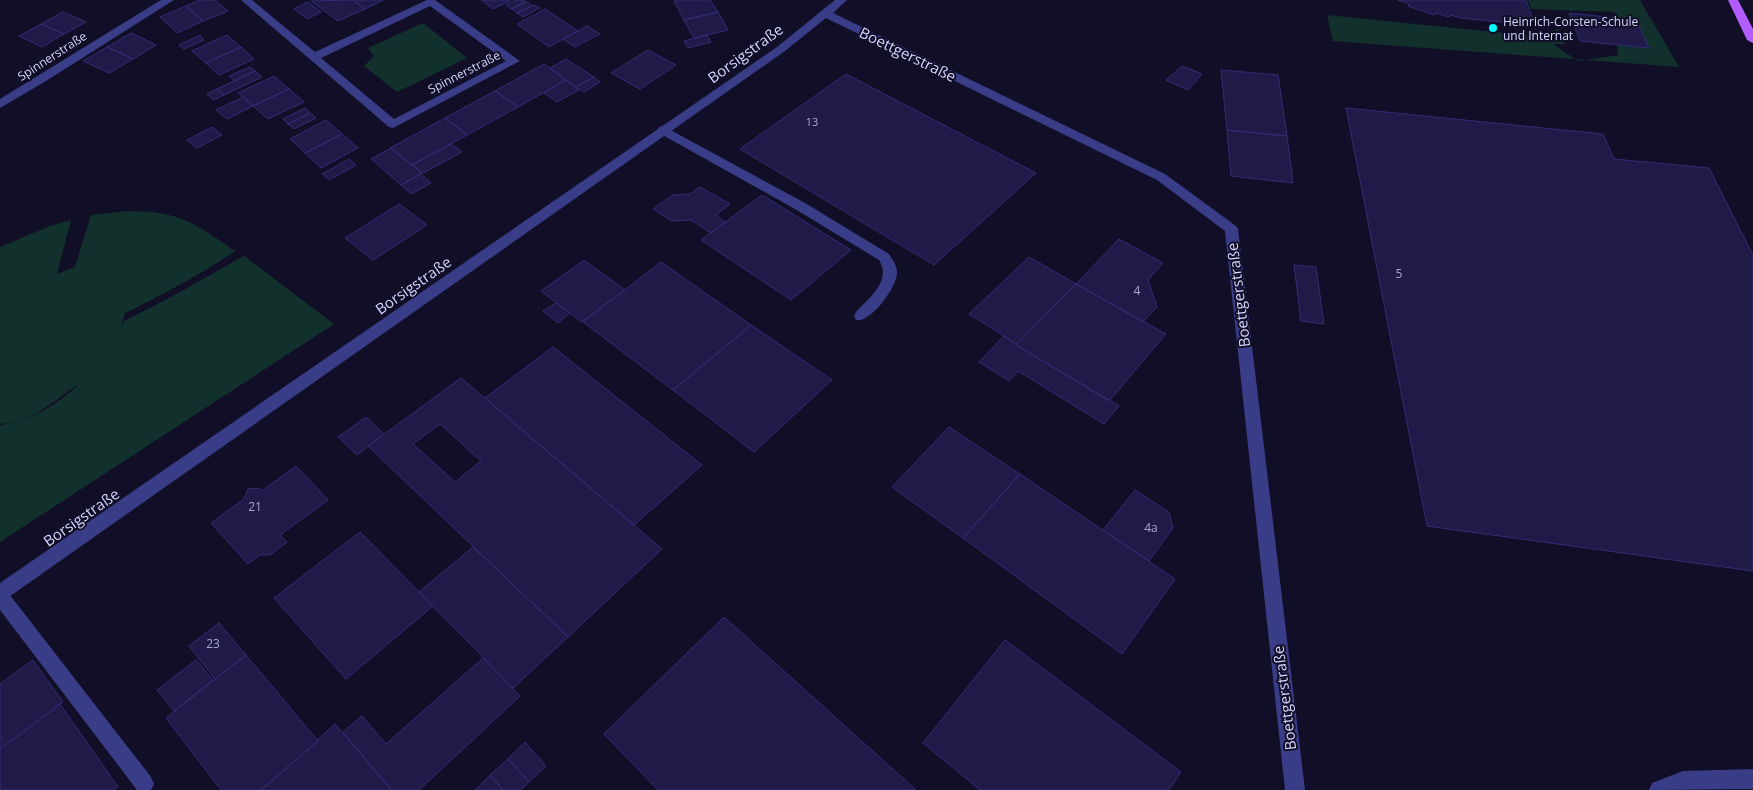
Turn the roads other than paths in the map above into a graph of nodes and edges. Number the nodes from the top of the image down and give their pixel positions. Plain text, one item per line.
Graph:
1 (170, 0) edge
2 (246, 0) edge
3 (842, 0) edge
4 (1733, 0) edge
5 (825, 13) junction
6 (1753, 40) edge
7 (314, 57) junction
8 (0, 104) edge
9 (663, 130) junction
10 (861, 316) dead end
11 (0, 595) edge
12 (1753, 779) edge
13 (144, 784) dead end
14 (1295, 790) edge
15 (1659, 790) edge

1 - 8 street, Spinnerstraße
2 - 7 street, Spinnerstraße
3 - 5 street, Borsigstraße
4 - 6 main road
5 - 9 street, Borsigstraße
5 - 14 street, Boettgerstraße
7 - 7 street, Spinnerstraße
9 - 10 street
9 - 11 street, Borsigstraße
11 - 13 street
12 - 15 street

